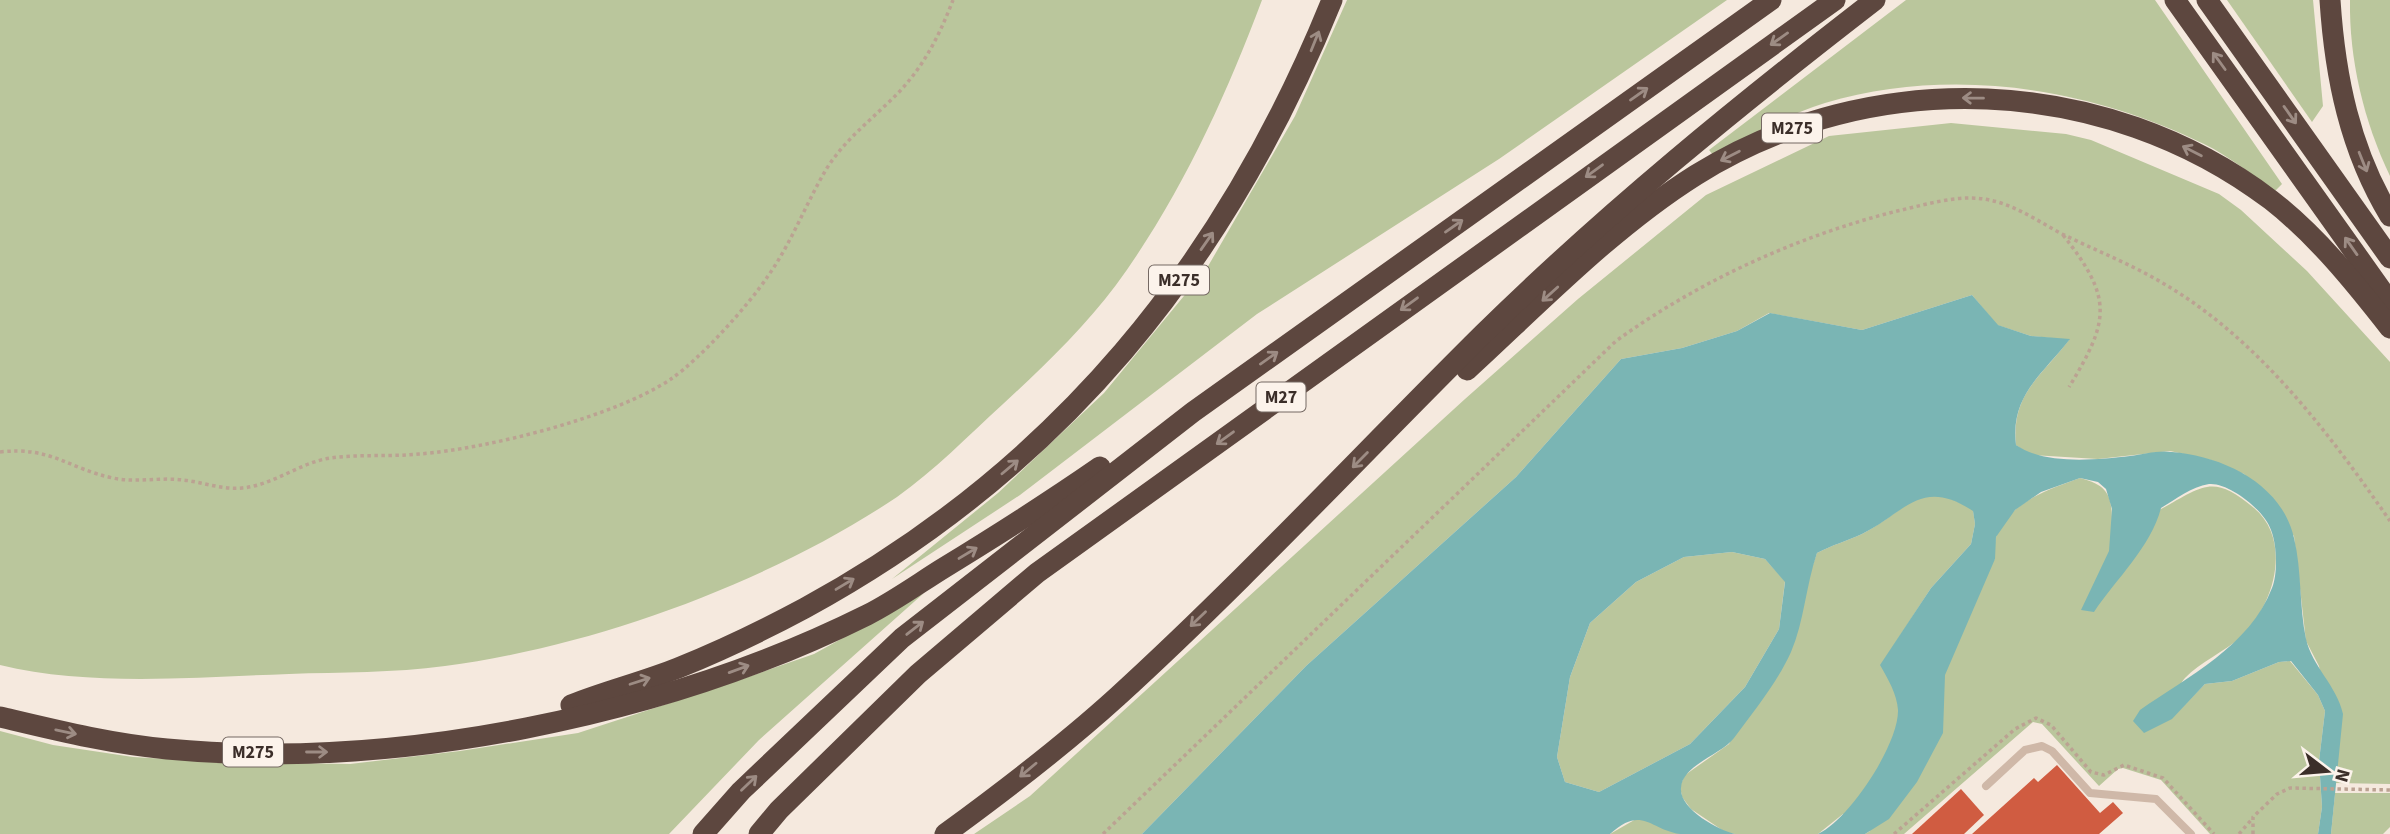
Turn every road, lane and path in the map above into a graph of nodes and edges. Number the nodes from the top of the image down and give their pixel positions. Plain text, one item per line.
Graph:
1 (953, 0) edge
2 (1332, 0) edge
3 (1771, 0) edge
4 (1835, 0) edge
5 (1875, 0) edge
6 (2175, 0) edge
7 (2207, 0) edge
8 (2330, 0) edge
9 (2390, 216) edge
10 (2062, 233) junction
11 (2390, 258) edge
12 (2390, 302) edge
13 (2390, 328) edge
14 (2069, 387) dead end
15 (1409, 411) junction
16 (1193, 412) junction
17 (0, 452) edge
18 (2390, 521) edge
19 (0, 717) edge
20 (507, 731) junction
21 (2124, 765) dead end
22 (1986, 786) dead end
23 (2390, 790) edge
24 (2253, 817) junction
25 (703, 834) edge
26 (759, 834) edge
27 (945, 834) edge
28 (1103, 834) edge
29 (2191, 834) edge
30 (2214, 834) edge
31 (2239, 834) edge
32 (2253, 834) edge

1 - 17 path
20 -> 2 highway, M275
16 -> 3 highway, M27
4 -> 26 highway, M27
5 - 15 highway
12 -> 6 highway
7 -> 11 highway
8 -> 9 highway
10 - 14 path
10 - 18 path
10 - 28 path
13 -> 15 highway, M275
15 -> 27 highway, M275
20 -> 16 highway
25 -> 16 highway, M27
19 -> 20 highway, M275
21 - 30 path
22 - 29 lane
23 - 24 path
24 - 31 path
24 - 32 path

